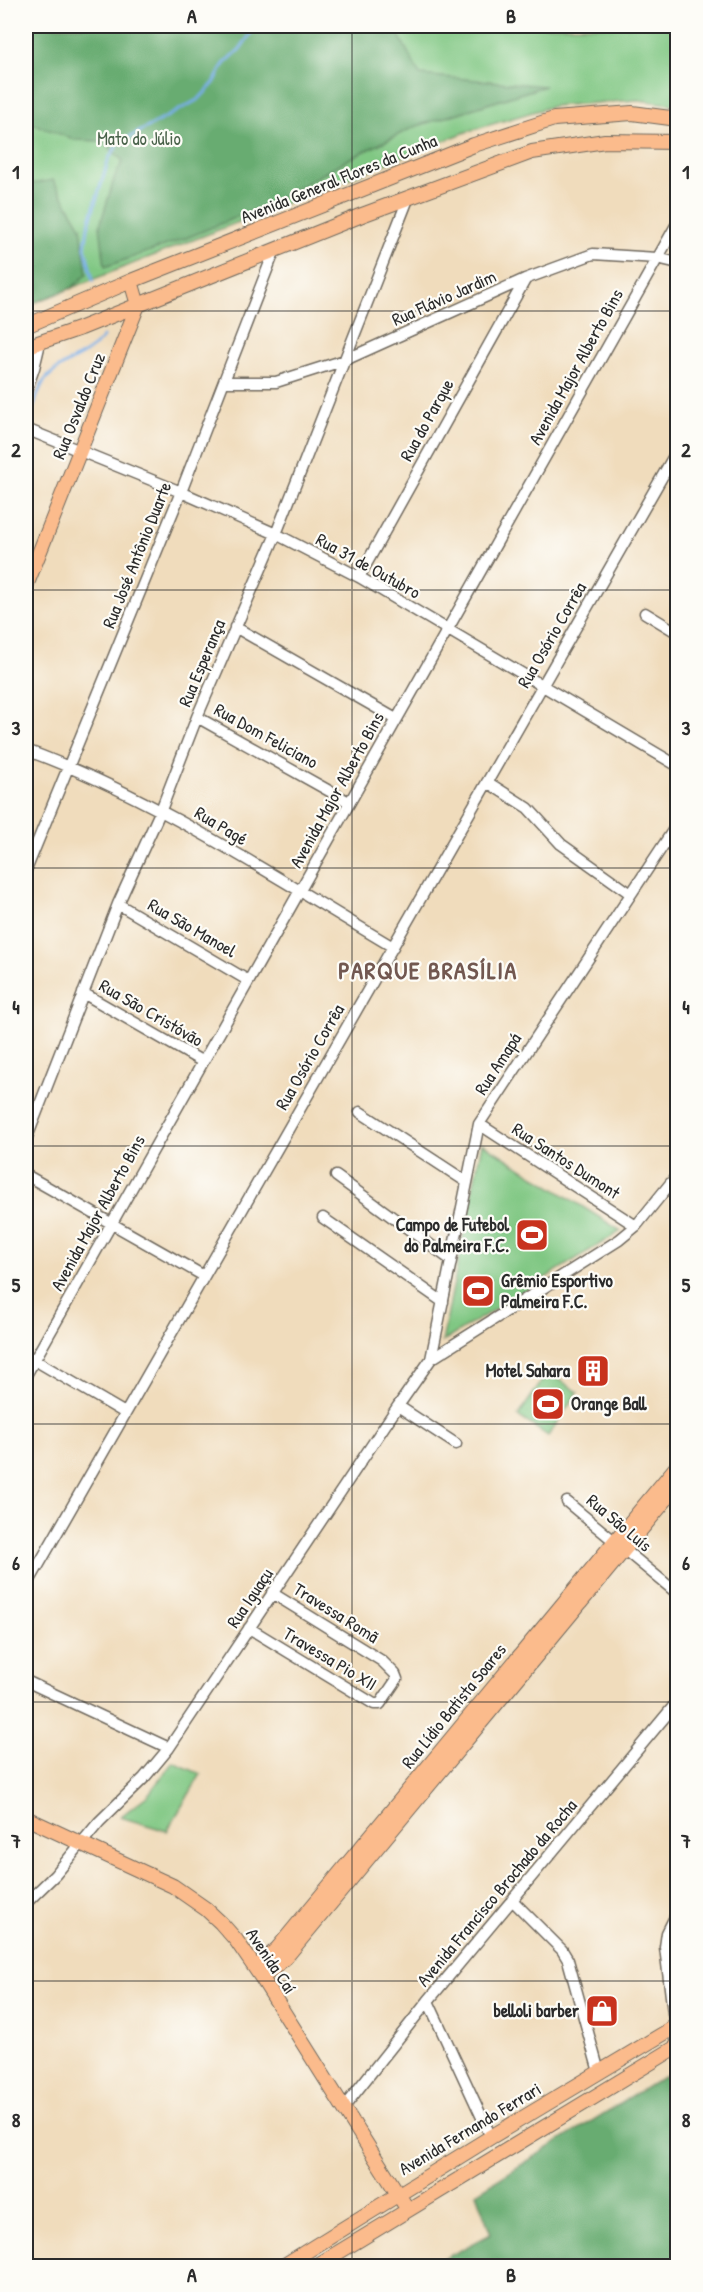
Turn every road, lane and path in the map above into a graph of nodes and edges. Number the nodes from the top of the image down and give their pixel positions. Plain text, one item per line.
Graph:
1 (678, 119) edge
2 (678, 142) edge
3 (408, 199) junction
4 (678, 222) edge
5 (274, 252) junction
6 (657, 258) junction
7 (678, 263) edge
8 (525, 279) junction
9 (131, 280) junction
10 (138, 305) junction
11 (26, 326) edge
12 (26, 338) edge
13 (40, 343) junction
14 (26, 347) edge
15 (345, 360) junction
16 (225, 382) junction
17 (26, 391) edge
18 (30, 431) edge
19 (678, 449) edge
20 (80, 452) junction
21 (181, 492) junction
22 (276, 534) junction
23 (359, 577) junction
24 (26, 586) edge
25 (645, 613) dead end
26 (235, 627) junction
27 (447, 630) junction
28 (678, 633) edge
29 (542, 686) junction
30 (197, 717) junction
31 (396, 719) junction
32 (26, 750) edge
33 (68, 766) junction
34 (678, 766) edge
35 (487, 782) junction
36 (349, 802) junction
37 (161, 810) junction
38 (678, 823) edge
39 (26, 870) edge
40 (299, 892) junction
41 (631, 894) junction
42 (118, 904) junction
43 (393, 947) junction
44 (249, 981) junction
45 (83, 993) junction
46 (203, 1062) junction
47 (360, 1112) dead end
48 (479, 1124) junction
49 (26, 1140) edge
50 (26, 1175) edge
51 (677, 1175) edge
52 (336, 1176) dead end
53 (467, 1182) junction
54 (323, 1218) dead end
55 (111, 1224) junction
56 (636, 1226) junction
57 (451, 1260) junction
58 (204, 1276) junction
59 (443, 1302) junction
60 (30, 1358) edge
61 (432, 1359) junction
62 (26, 1375) edge
63 (398, 1406) junction
64 (125, 1413) junction
65 (456, 1444) dead end
66 (678, 1465) edge
67 (678, 1485) edge
68 (567, 1502) dead end
69 (614, 1540) junction
70 (625, 1550) junction
71 (26, 1587) edge
72 (272, 1593) junction
73 (678, 1594) edge
74 (569, 1606) junction
75 (249, 1628) junction
76 (382, 1661) joint
77 (26, 1682) edge
78 (678, 1701) edge
79 (169, 1748) junction
80 (26, 1818) edge
81 (82, 1844) junction
82 (512, 1900) junction
83 (26, 1903) edge
84 (678, 1911) edge
85 (259, 1973) junction
86 (428, 2001) junction
87 (676, 2026) edge
88 (677, 2046) edge
89 (599, 2072) junction
90 (344, 2107) junction
91 (491, 2137) junction
92 (399, 2194) junction
93 (408, 2210) junction
94 (283, 2266) edge
95 (316, 2266) edge

1 - 9 main road, Avenida General Flores da Cunha
2 - 3 main road
3 - 5 main road
3 - 15 street, Rua Esperança
4 - 6 street, Avenida Major Alberto Bins
5 - 10 main road
5 - 16 street, Rua José Antônio Duarte
6 - 7 street, Rua Flávio Jardim
6 - 8 street, Rua Flávio Jardim
6 - 27 street, Avenida Major Alberto Bins
8 - 15 street, Rua Flávio Jardim
8 - 23 street, Rua do Parque
9 - 10 main road
9 - 11 main road, Avenida General Flores da Cunha
10 - 13 main road
10 - 20 main road, Rua Osvaldo Cruz
12 - 13 main road
13 - 14 main road
13 - 17 street
15 - 16 street, Rua Flávio Jardim
15 - 22 street, Rua Esperança
16 - 21 street, Rua José Antônio Duarte
18 - 20 street, Rua 31 de Outubro
19 - 29 street, Rua Osório Corrêa
20 - 21 street, Rua 31 de Outubro
20 - 24 main road, Rua Osvaldo Cruz
21 - 22 street, Rua 31 de Outubro
21 - 33 street, Rua José Antônio Duarte
22 - 23 street, Rua 31 de Outubro
22 - 26 street, Rua Esperança
23 - 27 street, Rua 31 de Outubro
25 - 28 street
26 - 30 street, Rua Esperança
26 - 31 street
27 - 29 street, Rua 31 de Outubro
27 - 31 street, Avenida Major Alberto Bins
29 - 34 street, Rua 31 de Outubro
29 - 35 street, Rua Osório Corrêa
30 - 36 street, Rua Dom Feliciano
30 - 37 street, Rua Esperança
31 - 36 street, Avenida Major Alberto Bins
32 - 33 street, Rua Pagé
33 - 37 street, Rua Pagé
33 - 39 street, Rua José Antônio Duarte
35 - 41 street
35 - 43 street, Rua Osório Corrêa
36 - 40 street, Avenida Major Alberto Bins
37 - 40 street, Rua Pagé
37 - 42 street, Rua Esperança
38 - 41 street, Rua Amapá
40 - 43 street, Rua Pagé
40 - 44 street, Avenida Major Alberto Bins
41 - 48 street, Rua Amapá
42 - 44 street, Rua São Manoel
42 - 45 street, Rua Esperança
43 - 58 street, Rua Osório Corrêa
44 - 46 street, Avenida Major Alberto Bins
45 - 46 street, Rua São Cristóvão
45 - 49 street, Rua Esperança
46 - 55 street, Avenida Major Alberto Bins
47 - 53 street
48 - 53 street, Rua Amapá
48 - 56 street, Rua Santos Dumont
50 - 55 street
51 - 56 street
52 - 57 street
53 - 57 street, Rua Amapá
54 - 59 street
55 - 58 street
55 - 60 street, Avenida Major Alberto Bins
56 - 61 street
57 - 59 street, Rua Amapá
58 - 64 street, Rua Osório Corrêa
59 - 61 street, Rua Amapá
60 - 62 street, Avenida Major Alberto Bins
60 - 64 street
61 - 63 street, Rua Iguaçu
63 - 65 street
63 - 72 street, Rua Iguaçu
64 - 71 street, Rua Osório Corrêa
66 - 69 main road, Rua Lídio Batista Soares
67 - 70 main road, Rua Lídio Batista Soares
68 - 69 street, Rua São Luís
69 - 70 street, Rua São Luís
69 - 74 main road, Rua Lídio Batista Soares
70 - 73 street, Rua São Luís
70 - 74 main road, Rua Lídio Batista Soares
72 - 75 street, Rua Iguaçu
72 - 76 street, Travessa Romã
74 - 85 main road, Rua Lídio Batista Soares
75 - 76 street, Travessa Pio XII
75 - 79 street, Rua Iguaçu
77 - 79 street
78 - 82 street, Avenida Francisco Brochado da Rocha
79 - 81 street, Rua Iguaçu
80 - 81 main road, Avenida Caí
81 - 83 street, Rua Iguaçu
81 - 85 main road, Avenida Caí
82 - 86 street, Avenida Francisco Brochado da Rocha
82 - 89 street
84 - 87 street
85 - 90 main road, Avenida Caí
86 - 90 street, Avenida Francisco Brochado da Rocha
86 - 91 street
87 - 88 street
87 - 89 main road, Avenida Fernando Ferrari
88 - 93 main road, Avenida Fernando Ferrari
89 - 91 main road, Avenida Fernando Ferrari
90 - 92 main road, Avenida Caí
91 - 92 main road, Avenida Fernando Ferrari
92 - 93 main road, Avenida Caí
92 - 94 main road, Avenida Fernando Ferrari
93 - 95 main road, Avenida Fernando Ferrari

